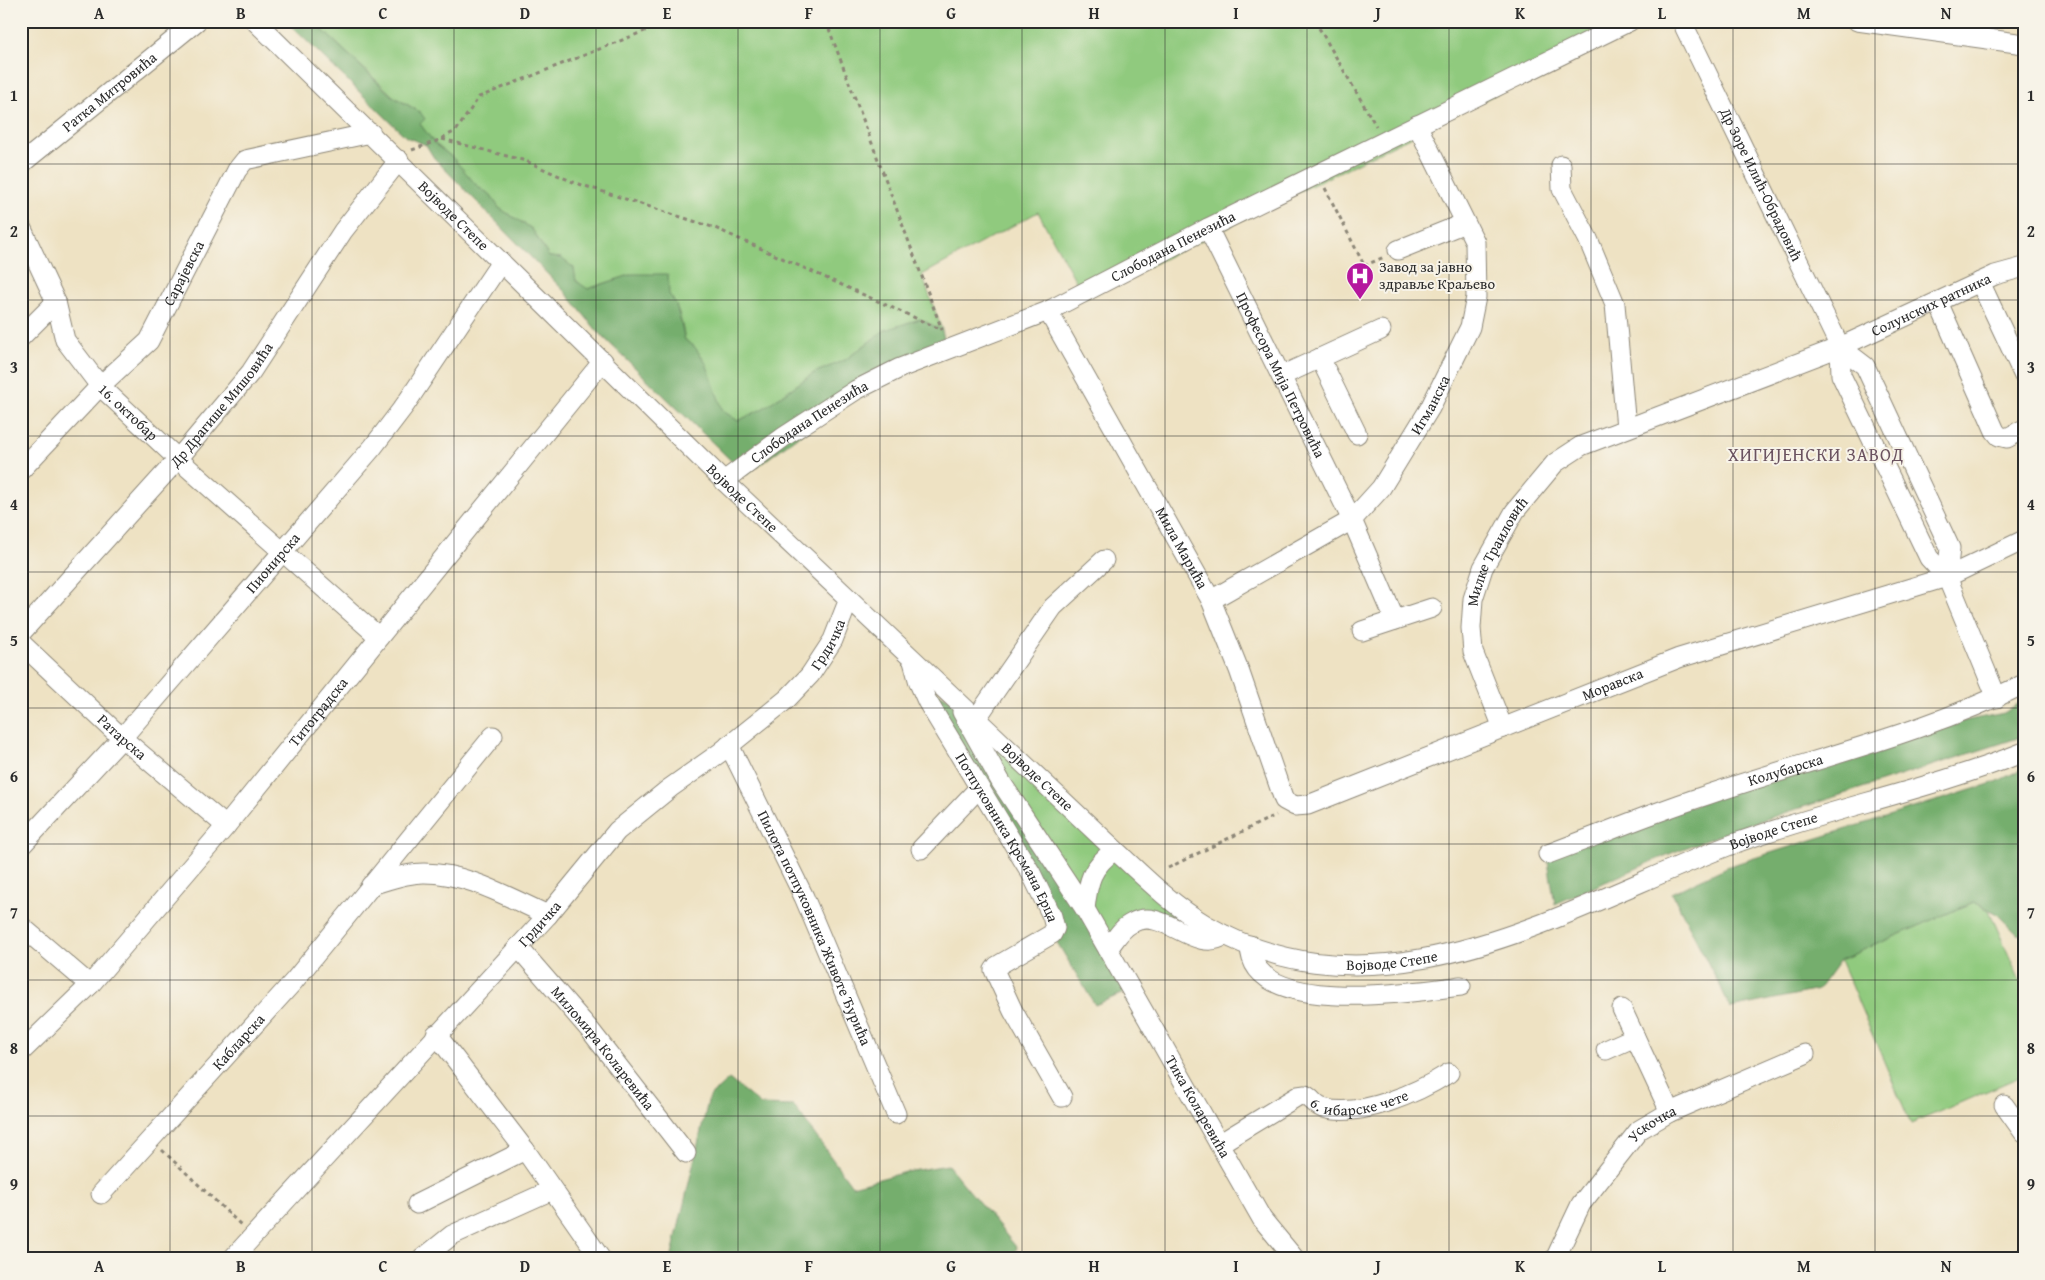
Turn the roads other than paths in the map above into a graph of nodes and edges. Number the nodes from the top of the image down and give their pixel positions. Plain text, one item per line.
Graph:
1 (197, 21) edge
2 (255, 21) edge
3 (1630, 21) edge
4 (1684, 21) edge
5 (1857, 21) edge
6 (2024, 44) edge
7 (1416, 125) junction
8 (372, 133) junction
9 (399, 160) junction
10 (21, 164) edge
11 (1561, 165) dead end
12 (1465, 223) junction
13 (21, 227) edge
14 (1208, 228) junction
15 (1398, 250) dead end
16 (501, 262) junction
17 (2024, 267) edge
18 (1980, 282) junction
19 (56, 302) junction
20 (1938, 302) junction
21 (1048, 311) junction
22 (1381, 330) dead end
23 (21, 337) edge
24 (1840, 347) junction
25 (1320, 358) junction
26 (603, 361) junction
27 (1282, 376) junction
28 (2024, 376) edge
29 (100, 386) junction
30 (1626, 428) junction
31 (2024, 429) edge
32 (1357, 434) dead end
33 (178, 459) junction
34 (21, 470) edge
35 (724, 481) junction
36 (1352, 520) junction
37 (2024, 540) edge
38 (283, 553) junction
39 (1104, 560) dead end
40 (1947, 577) junction
41 (849, 599) junction
42 (1211, 600) junction
43 (1432, 608) dead end
44 (1395, 620) junction
45 (1362, 630) dead end
46 (21, 633) edge
47 (379, 637) junction
48 (21, 643) edge
49 (913, 661) junction
50 (2024, 684) edge
51 (1997, 698) junction
52 (958, 703) junction
53 (976, 719) junction
54 (1503, 728) junction
55 (493, 736) dead end
56 (122, 738) junction
57 (730, 745) junction
58 (2024, 752) edge
59 (978, 789) junction
60 (1290, 803) joint
61 (226, 826) junction
62 (407, 841) junction
63 (21, 846) edge
64 (921, 849) dead end
65 (1115, 850) junction
66 (1548, 854) dead end
67 (424, 873) junction
68 (371, 885) junction
69 (1085, 909) junction
70 (548, 915) junction
71 (21, 926) edge
72 (1225, 935) junction
73 (1250, 945) junction
74 (518, 947) junction
75 (1108, 949) junction
76 (90, 985) junction
77 (1461, 986) dead end
78 (1622, 1009) dead end
79 (436, 1034) junction
80 (1635, 1037) junction
81 (1606, 1050) dead end
82 (21, 1052) edge
83 (1805, 1054) dead end
84 (1449, 1072) dead end
85 (1062, 1097) dead end
86 (2004, 1105) dead end
87 (1670, 1112) junction
88 (896, 1114) dead end
89 (2024, 1133) edge
90 (1219, 1144) junction
91 (525, 1150) junction
92 (686, 1153) dead end
93 (552, 1190) junction
94 (101, 1194) dead end
95 (417, 1204) dead end
96 (232, 1259) edge
97 (422, 1259) edge
98 (601, 1259) edge
99 (1295, 1259) edge
100 (1555, 1259) edge

1 - 10 street, Ратка Митровића
2 - 8 street, Војводе Степе
3 - 7 street, Слободана Пенезића
4 - 24 street, Др Зоре Илић-Обрадовић
5 - 6 street
7 - 12 street, Игманска
7 - 14 street, Слободана Пенезића
8 - 9 street, Војводе Степе
8 - 29 street, Сарајевска
9 - 16 street, Војводе Степе
9 - 33 street, Др Драгише Мишовића
11 - 30 street
12 - 15 street
12 - 36 street, Игманска
13 - 19 street, 16. октобар
14 - 21 street, Слободана Пенезића
14 - 27 street, Професора Мија Петровића
16 - 26 street, Војводе Степе
16 - 38 street, Пионирска
17 - 18 street, Солунских ратника
18 - 20 street, Солунских ратника
18 - 28 street
19 - 23 street
19 - 29 street, 16. октобар
20 - 24 street, Солунских ратника
20 - 31 street
21 - 35 street, Слободана Пенезића
21 - 42 street, Мила Марића
22 - 25 street
24 - 30 street, Милке Траиловић
24 - 40 street, Др Зоре Илић-Обрадовић
24 - 40 street, Др Зоре Илић-Обрадовић
25 - 27 street
25 - 32 street
26 - 35 street, Војводе Степе
26 - 47 street, Титоградска
27 - 36 street, Професора Мија Петровића
29 - 33 street, 16. октобар
29 - 34 street, Сарајевска
30 - 54 street, Милке Траиловић
33 - 38 street, 16. октобар
33 - 46 street, Др Драгише Мишовића
35 - 41 street, Војводе Степе
36 - 42 street, Игманска
36 - 44 street, Професора Мија Петровића
37 - 40 street
38 - 47 street, 16. октобар
38 - 56 street, Пионирска
39 - 53 street
40 - 51 street, Др Зоре Илић-Обрадовић
40 - 54 street, Моравска
41 - 49 street, Војводе Степе
41 - 57 street, Грдичка
42 - 60 street, Мила Марића
43 - 44 street
44 - 45 street
47 - 61 street, Титоградска
48 - 56 street, Ратарска
49 - 52 street, Војводе Степе
49 - 59 street, Потпуковника Крсмана Ерца
50 - 51 street, Колубарска
51 - 66 street, Колубарска
52 - 53 street, Војводе Степе
52 - 69 street, Тика Коларевића
53 - 65 street, Војводе Степе
54 - 60 street, Моравска
55 - 62 street, Кабларска
56 - 61 street, Ратарска
56 - 63 street, Пионирска
57 - 70 street, Грдичка
57 - 88 street, Пилота потпуковника Животе Ђурића
58 - 73 street, Војводе Степе
59 - 64 street
59 - 85 street, Потпуковника Крсмана Ерца
61 - 76 street, Титоградска
62 - 67 street
62 - 68 street, Кабларска
65 - 69 street
65 - 72 street, Војводе Степе
67 - 68 street
67 - 70 street
68 - 94 street, Кабларска
69 - 75 street, Тика Коларевића
70 - 74 street, Грдичка
71 - 76 street
72 - 73 street, Војводе Степе
72 - 75 street
73 - 77 street
74 - 79 street, Грдичка
74 - 92 street, Миломира Коларевића
75 - 90 street, Тика Коларевића
76 - 82 street, Титоградска
78 - 80 street
79 - 91 street
79 - 96 street, Грдичка
80 - 81 street
80 - 87 street
83 - 87 street, Ускочка
84 - 90 street, 6. ибарске чете
86 - 89 street
87 - 100 street, Ускочка
90 - 99 street, Тика Коларевића
91 - 93 street
91 - 95 street
93 - 97 street
93 - 98 street

